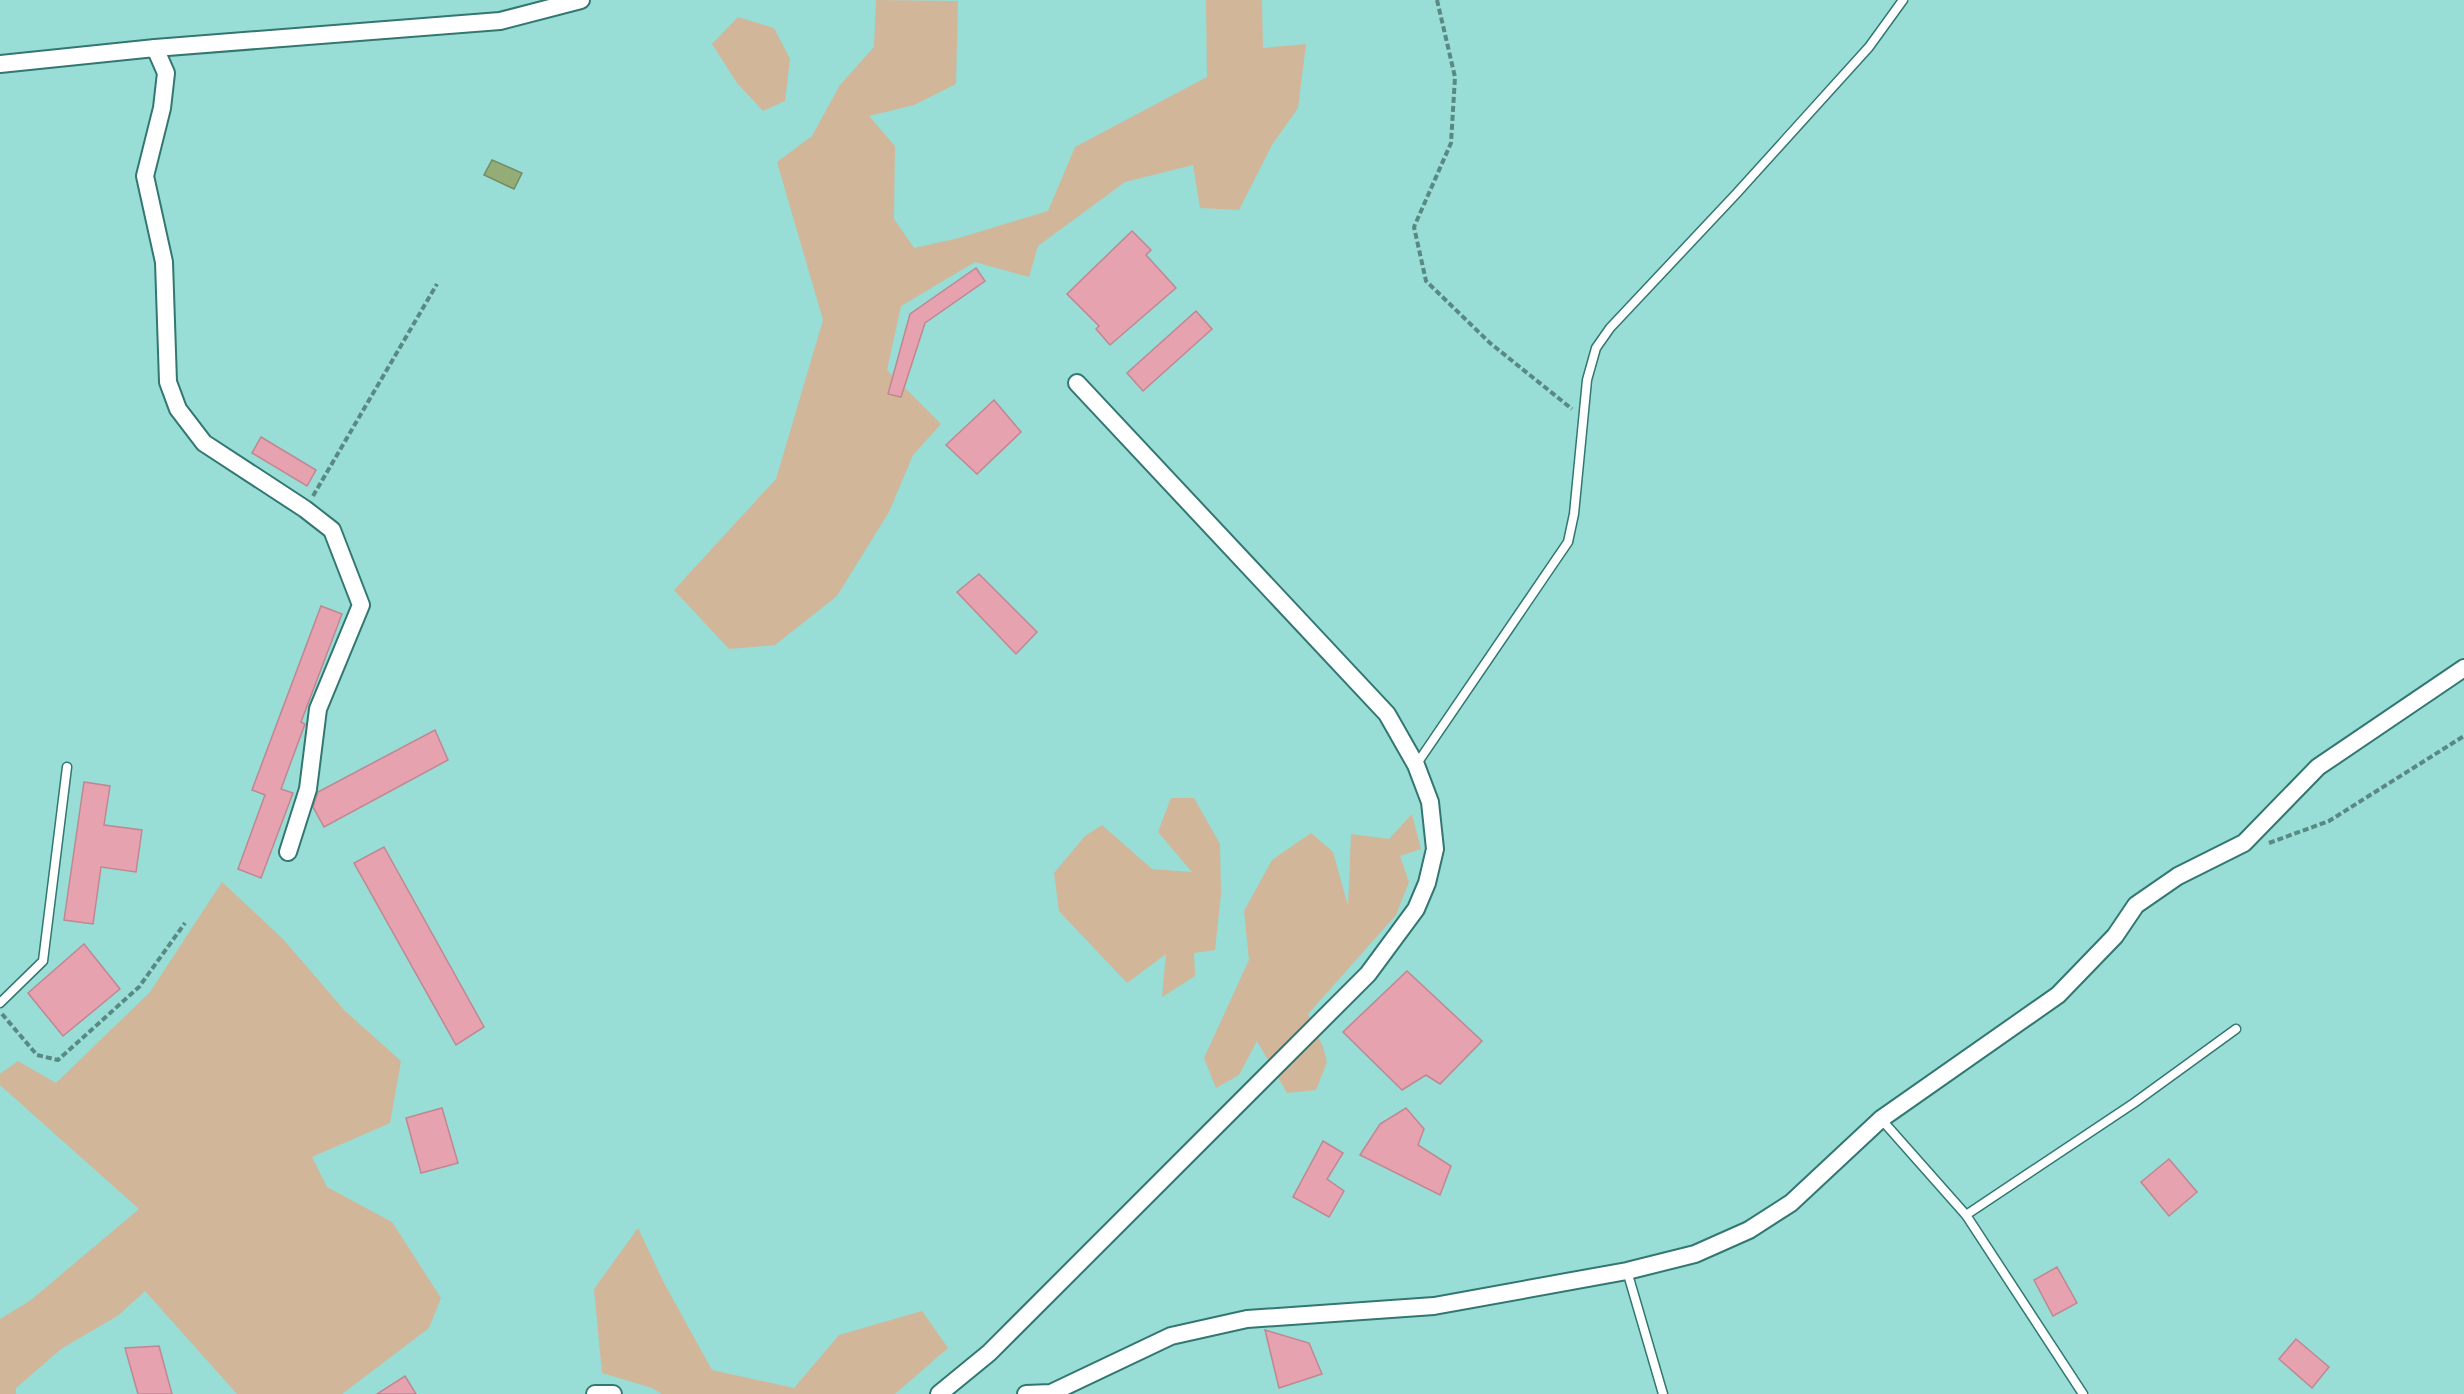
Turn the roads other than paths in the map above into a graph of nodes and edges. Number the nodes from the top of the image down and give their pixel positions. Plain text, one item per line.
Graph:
1 (581, 0) edge
2 (1903, 0) edge
3 (155, 48) junction
4 (0, 64) edge
5 (1077, 383) dead end
6 (2464, 668) edge
7 (1416, 765) junction
8 (67, 767) dead end
9 (288, 852) dead end
10 (0, 1004) edge
11 (2236, 1029) dead end
12 (1881, 1119) junction
13 (1966, 1215) junction
14 (1627, 1271) junction
15 (595, 1394) edge
16 (613, 1394) edge
17 (939, 1394) edge
18 (1026, 1394) edge
19 (1663, 1394) edge
20 (2083, 1394) edge

1 - 3 street
2 - 7 lane
3 - 4 street
3 - 9 street
5 - 7 street
6 - 12 street
7 - 17 street
8 - 10 lane
11 - 13 lane
12 - 13 lane
12 - 14 street
13 - 20 lane
14 - 18 street
14 - 19 lane
15 - 16 street

